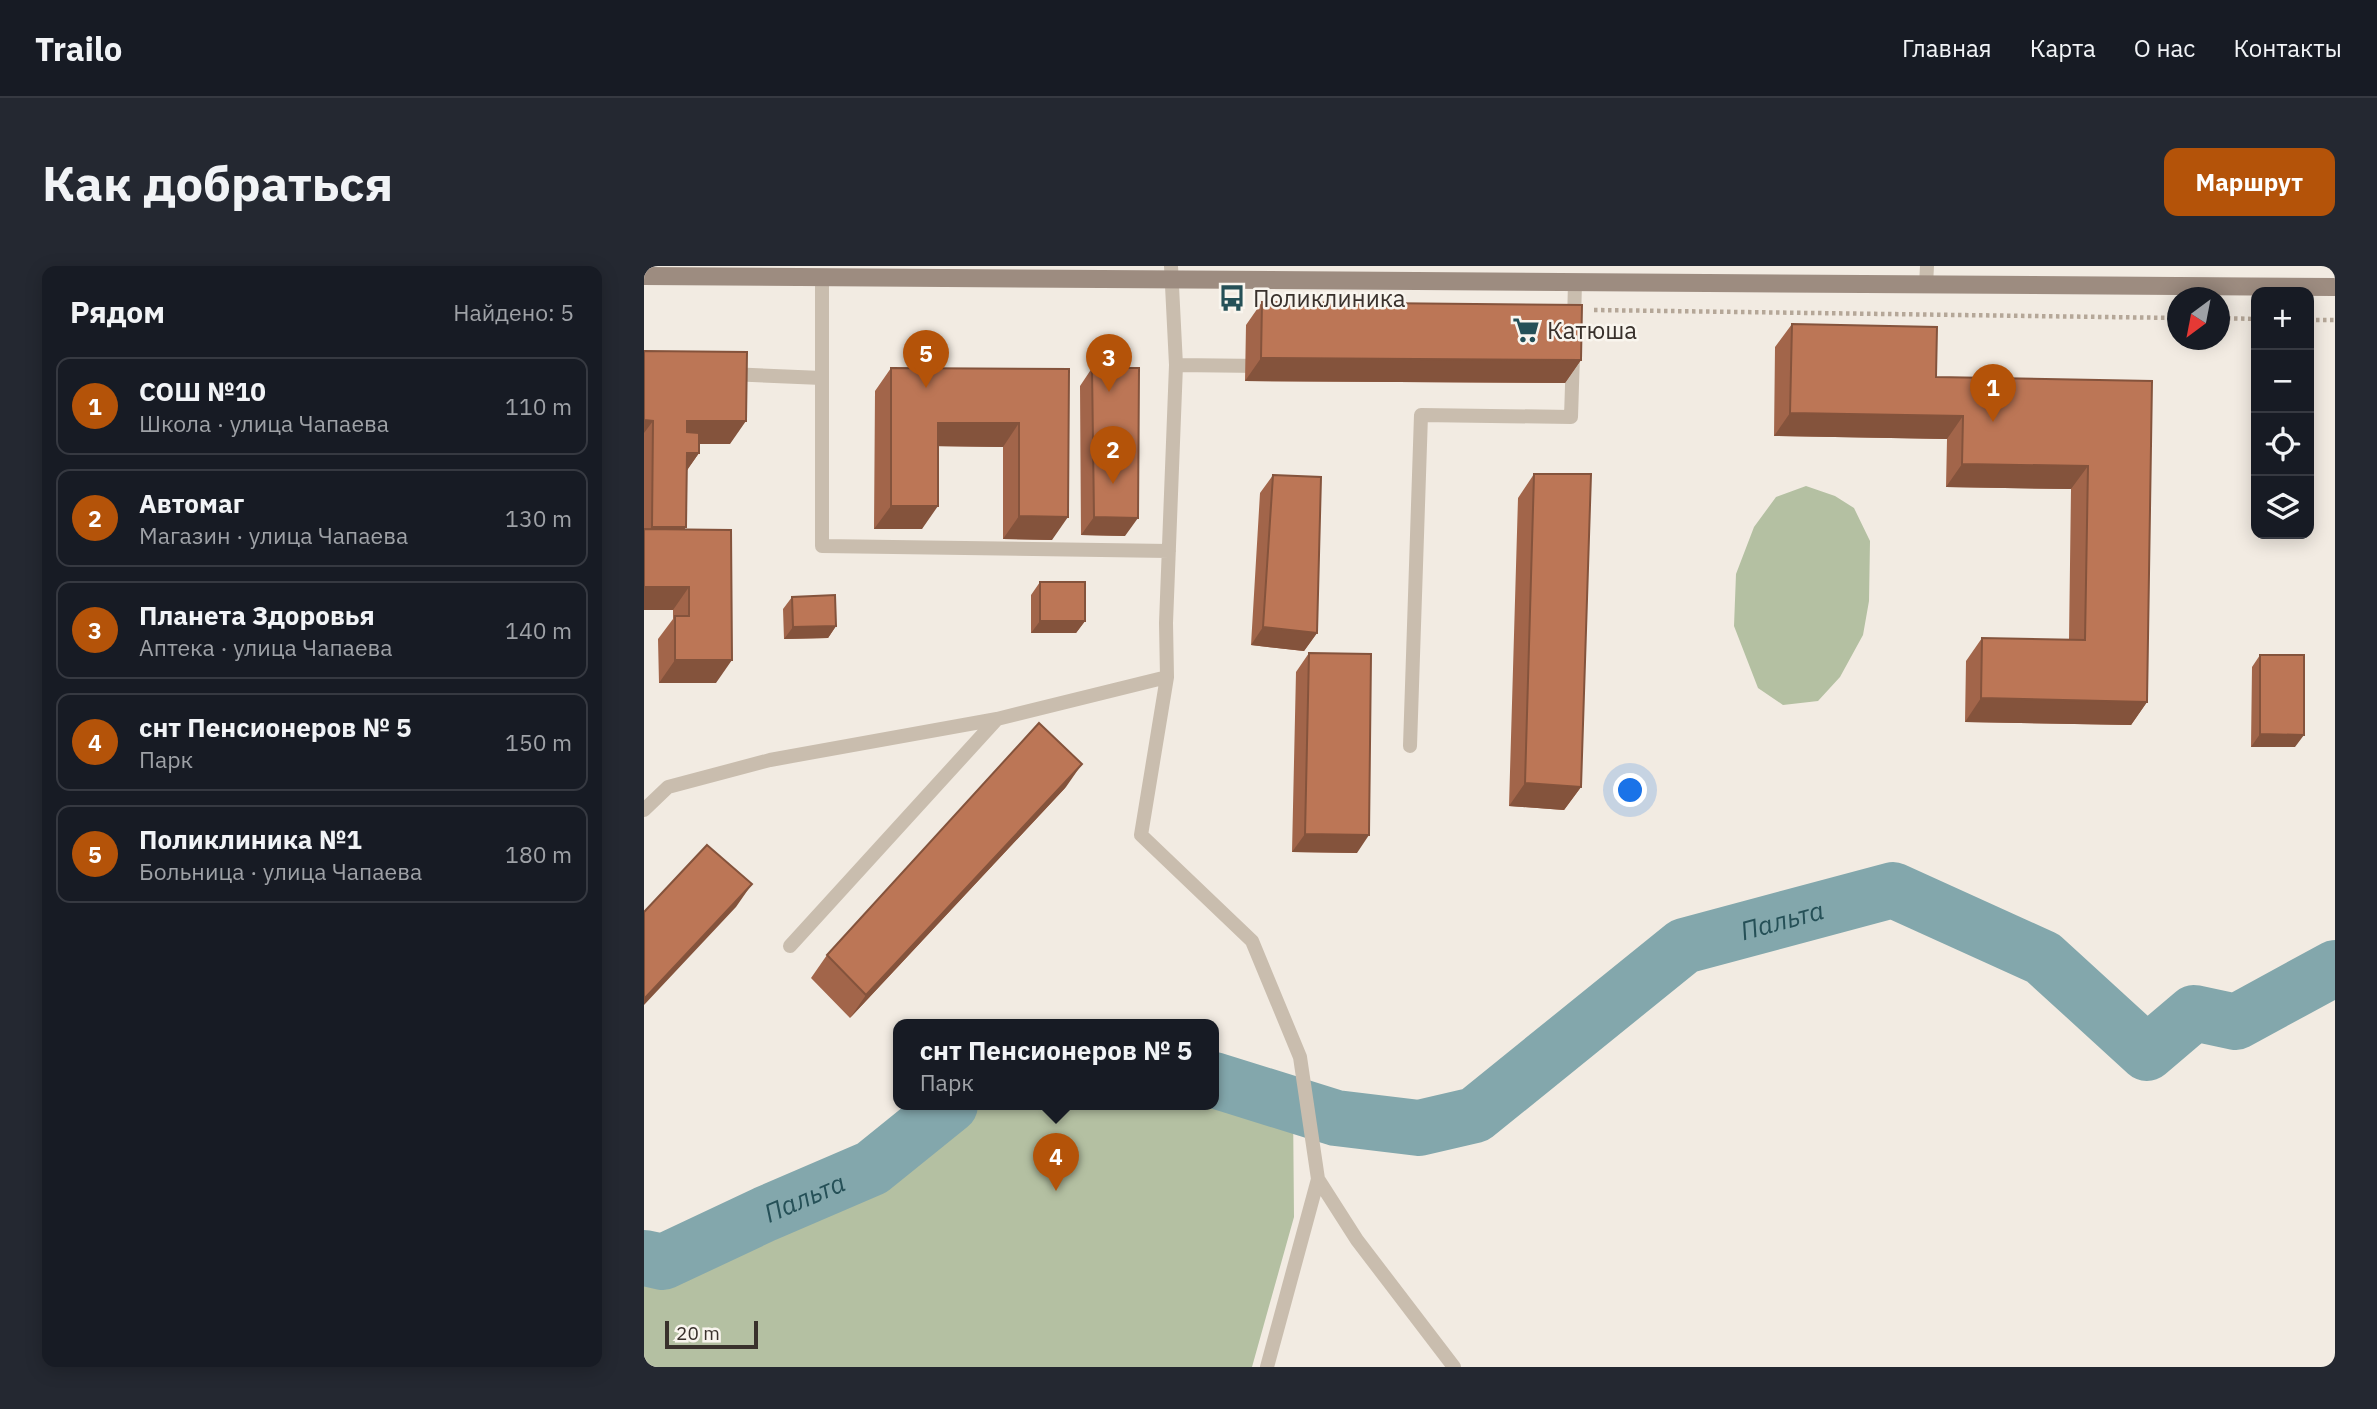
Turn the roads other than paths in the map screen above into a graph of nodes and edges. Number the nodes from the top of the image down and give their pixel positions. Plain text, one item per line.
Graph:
1 (1927, 266) edge
2 (778, 272) edge
3 (974, 272) edge
4 (1171, 273) edge
5 (1357, 273) edge
6 (644, 276) edge
7 (822, 277) junction
8 (1575, 282) junction
9 (1926, 285) junction
10 (2335, 287) edge
11 (1176, 365) junction
12 (1272, 366) edge
13 (711, 373) edge
14 (822, 378) junction
15 (1168, 551) junction
16 (1167, 677) junction
17 (998, 719) junction
18 (1410, 746) dead end
19 (668, 787) junction
20 (644, 791) edge
21 (644, 810) edge
22 (790, 946) dead end
23 (1318, 1179) junction
24 (1267, 1367) edge
25 (1454, 1367) edge

1 - 9 lane
2 - 6 street
2 - 7 street
3 - 4 street
3 - 7 street
4 - 5 street
4 - 11 lane
5 - 8 street
7 - 14 lane
8 - 9 street
8 - 18 lane
9 - 10 street
11 - 12 lane
11 - 15 lane
13 - 14 lane
14 - 15 lane
15 - 16 lane
16 - 17 lane
16 - 23 lane
17 - 19 lane
17 - 22 lane
19 - 20 lane
19 - 21 lane
23 - 24 lane
23 - 25 lane

